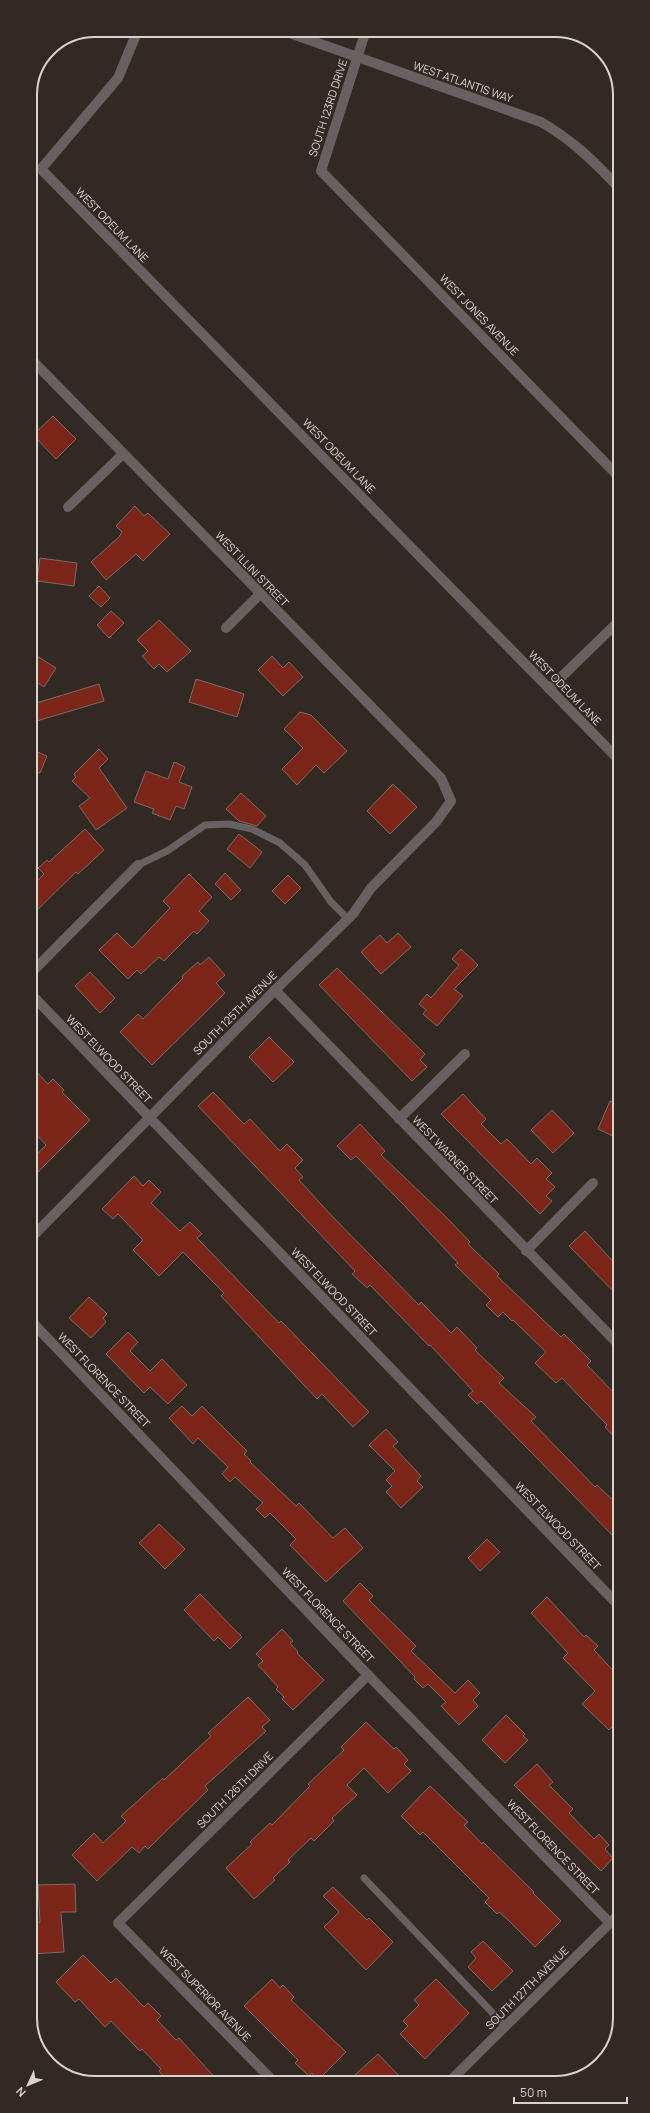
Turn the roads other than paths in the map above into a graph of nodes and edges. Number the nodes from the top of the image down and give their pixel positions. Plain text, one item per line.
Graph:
1 (135, 37) edge
2 (300, 37) edge
3 (364, 37) edge
4 (357, 58) junction
5 (321, 171) joint
6 (613, 182) edge
7 (37, 365) edge
8 (123, 454) junction
9 (613, 471) edge
10 (68, 508) dead end
11 (260, 594) junction
12 (613, 627) edge
13 (226, 628) dead end
14 (549, 688) junction
15 (613, 754) edge
16 (452, 801) joint
17 (138, 865) joint
18 (348, 919) junction
19 (37, 967) edge
20 (275, 990) junction
21 (37, 1000) edge
22 (465, 1054) dead end
23 (149, 1117) junction
24 (399, 1119) junction
25 (593, 1183) dead end
26 (37, 1232) edge
27 (526, 1251) junction
28 (37, 1327) edge
29 (613, 1339) edge
30 (613, 1600) edge
31 (368, 1675) junction
32 (364, 1878) dead end
33 (613, 1920) edge
34 (118, 1923) joint
35 (610, 1923) junction
36 (506, 2027) junction
37 (268, 2076) edge
38 (456, 2076) edge

1 - 14 street, WEST ODEUM LANE
2 - 4 street, WEST ATLANTIS WAY
3 - 4 street, SOUTH 123RD DRIVE
4 - 5 street, SOUTH 123RD DRIVE
4 - 6 street, WEST ATLANTIS WAY
5 - 9 street, WEST JONES AVENUE
7 - 8 street, WEST ILLINI STREET
8 - 10 street
8 - 11 street, WEST ILLINI STREET
11 - 13 street
11 - 16 street, WEST ILLINI STREET
12 - 14 street
14 - 15 street, WEST ODEUM LANE
16 - 18 street, SOUTH 125TH AVENUE
17 - 18 lane
17 - 19 street
18 - 20 street, SOUTH 125TH AVENUE
20 - 23 street, SOUTH 125TH AVENUE
20 - 24 street, WEST WARNER STREET
21 - 23 street, WEST ELWOOD STREET
22 - 24 street
23 - 26 street, SOUTH 125TH AVENUE
23 - 30 street, WEST ELWOOD STREET
24 - 27 street, WEST WARNER STREET
25 - 27 street
27 - 29 street, WEST WARNER STREET
28 - 31 street, WEST FLORENCE STREET
31 - 34 street, SOUTH 126TH DRIVE
31 - 35 street, WEST FLORENCE STREET
32 - 36 lane
33 - 35 street, SOUTH 127TH AVENUE
34 - 37 street, WEST SUPERIOR AVENUE
35 - 36 street, SOUTH 127TH AVENUE
36 - 38 street, SOUTH 127TH AVENUE

